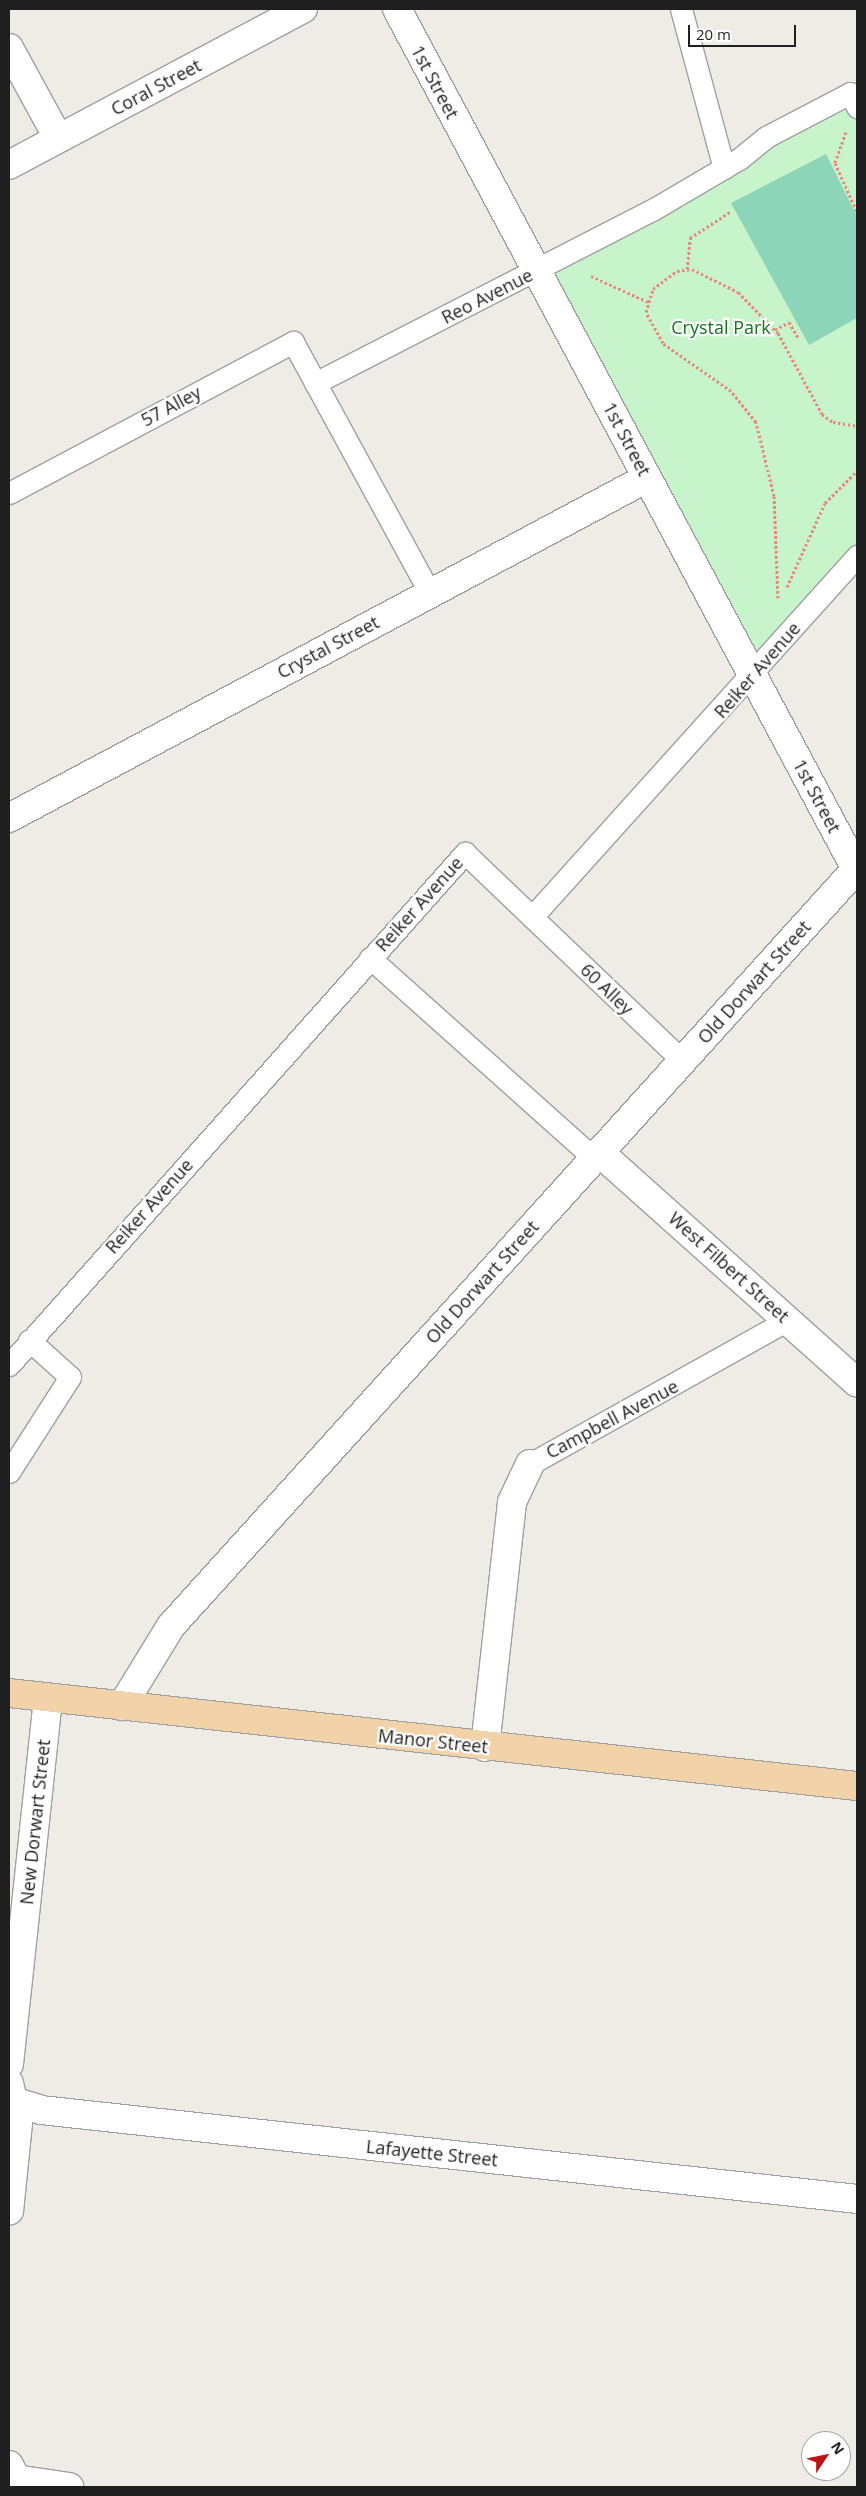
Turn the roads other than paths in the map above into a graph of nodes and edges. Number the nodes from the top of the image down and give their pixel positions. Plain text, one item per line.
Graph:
1 (303, 9) edge
2 (396, 9) edge
3 (681, 9) edge
4 (9, 48) edge
5 (854, 103) edge
6 (58, 138) junction
7 (9, 165) edge
8 (724, 168) junction
9 (538, 271) junction
10 (315, 382) junction
11 (647, 478) junction
12 (9, 493) edge
13 (857, 556) edge
14 (430, 592) junction
15 (751, 673) junction
16 (9, 818) edge
17 (857, 869) edge
18 (532, 916) junction
19 (370, 958) junction
20 (683, 1061) junction
21 (597, 1155) junction
22 (788, 1320) junction
23 (29, 1340) junction
24 (9, 1365) edge
25 (857, 1383) edge
26 (530, 1464) joint
27 (9, 1472) edge
28 (9, 1693) edge
29 (48, 1700) junction
30 (122, 1706) junction
31 (485, 1747) junction
32 (857, 1786) edge
33 (9, 2064) edge
34 (10, 2095) edge
35 (857, 2199) edge
36 (9, 2211) edge
37 (14, 2478) edge
38 (70, 2487) edge

1 - 6 street, Coral Street
2 - 9 street, 1st Street
3 - 8 lane
4 - 6 street
5 - 8 lane, Reo Avenue
6 - 7 street, Coral Street
8 - 9 lane, Reo Avenue
9 - 10 lane, Reo Avenue
9 - 11 street, 1st Street
10 - 12 lane, 57 Alley
10 - 14 lane
11 - 14 street, Crystal Street
11 - 15 street, 1st Street
13 - 15 lane, Reiker Avenue
14 - 16 street, Crystal Street
15 - 17 street, 1st Street
15 - 18 lane, Reiker Avenue
17 - 20 street, Old Dorwart Street
18 - 19 lane, Reiker Avenue
18 - 20 lane, 60 Alley
19 - 21 lane
19 - 23 lane, Reiker Avenue
20 - 21 street, Old Dorwart Street
21 - 22 street, West Filbert Street
21 - 30 street, Old Dorwart Street
22 - 25 street, West Filbert Street
22 - 26 lane, Campbell Avenue
23 - 24 lane, Reiker Avenue
23 - 27 lane
26 - 31 street, Campbell Avenue
28 - 29 main road, Manor Street
29 - 30 main road, Manor Street
29 - 33 street, New Dorwart Street
30 - 31 main road, Manor Street
31 - 32 main road, Manor Street
34 - 35 street, Lafayette Street
34 - 36 street
37 - 38 street

